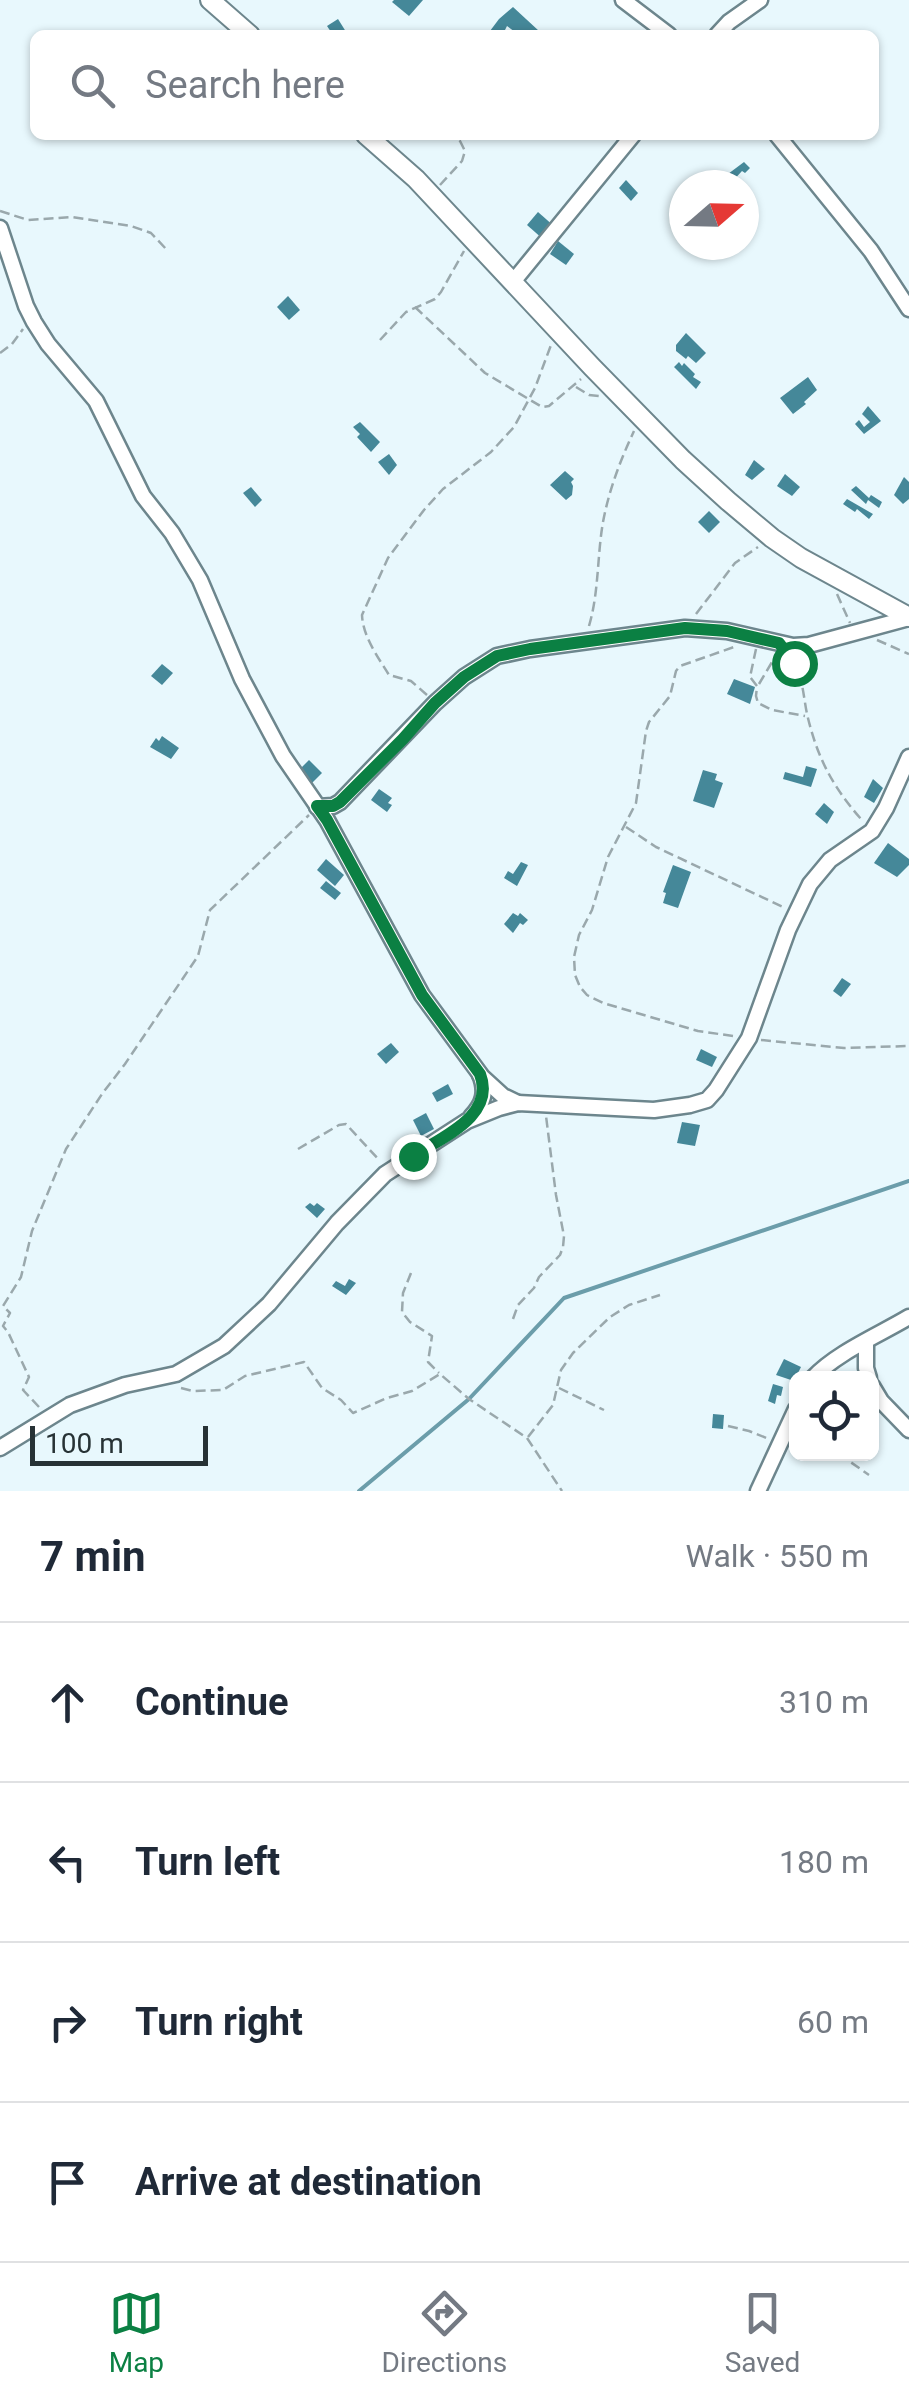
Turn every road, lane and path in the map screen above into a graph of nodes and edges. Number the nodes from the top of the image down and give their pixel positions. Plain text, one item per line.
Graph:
1 (210, 0) edge
2 (623, 0) edge
3 (760, 0) edge
4 (244, 30) edge
5 (662, 30) edge
6 (722, 30) edge
7 (372, 140) edge
8 (458, 140) edge
9 (629, 140) edge
10 (781, 140) edge
11 (431, 194) junction
12 (0, 211) edge
13 (0, 228) edge
14 (472, 237) junction
15 (167, 250) dead end
16 (512, 283) junction
17 (415, 308) junction
18 (909, 309) edge
19 (34, 322) junction
20 (556, 330) junction
21 (380, 340) dead end
22 (0, 353) edge
23 (592, 367) junction
24 (574, 386) junction
25 (616, 391) junction
26 (530, 399) junction
27 (640, 416) junction
28 (772, 538) junction
29 (834, 577) junction
30 (909, 618) edge
31 (685, 628) junction
32 (857, 631) junction
33 (758, 638) junction
34 (584, 642) junction
35 (782, 646) junction
36 (909, 654) edge
37 (757, 686) junction
38 (435, 703) junction
39 (808, 716) junction
40 (909, 757) edge
41 (317, 806) junction
42 (624, 826) junction
43 (872, 831) junction
44 (796, 913) junction
45 (749, 1038) junction
46 (909, 1046) edge
47 (480, 1074) junction
48 (518, 1103) junction
49 (546, 1104) junction
50 (467, 1121) junction
51 (298, 1149) dead end
52 (401, 1162) junction
53 (411, 1273) dead end
54 (660, 1295) dead end
55 (909, 1317) edge
56 (513, 1319) dead end
57 (866, 1343) junction
58 (821, 1371) edge
59 (867, 1371) edge
60 (440, 1374) junction
61 (169, 1376) junction
62 (558, 1388) junction
63 (879, 1399) edge
64 (604, 1410) dead end
65 (728, 1426) dead end
66 (789, 1426) edge
67 (32, 1428) junction
68 (909, 1430) edge
69 (527, 1438) junction
70 (782, 1442) junction
71 (0, 1448) edge
72 (849, 1461) edge
73 (869, 1475) dead end
74 (562, 1491) edge
75 (758, 1491) edge

1 - 4 main road
2 - 5 street
3 - 6 street
7 - 11 main road
8 - 11 path
9 - 16 street
10 - 18 street
11 - 14 main road
12 - 15 path
13 - 19 street
14 - 16 main road
14 - 17 path
16 - 20 main road
17 - 21 path
17 - 26 path
19 - 22 path
19 - 41 street
20 - 23 main road
20 - 26 path
23 - 24 path
23 - 25 main road
24 - 25 path
24 - 26 path
25 - 27 main road
26 - 38 path
27 - 28 main road
27 - 34 path
28 - 29 main road
28 - 31 path
29 - 30 main road
29 - 32 path
30 - 32 street
31 - 33 street
31 - 34 street
32 - 35 street
32 - 36 path
33 - 35 street
33 - 37 path
33 - 42 path
34 - 38 street
35 - 37 path
35 - 39 path
37 - 39 path
38 - 41 street
39 - 43 path
40 - 43 street
41 - 47 street
41 - 67 path
42 - 44 path
42 - 45 path
43 - 44 street
44 - 45 street
45 - 46 path
45 - 49 street
47 - 48 street
47 - 50 street
48 - 49 street
48 - 50 street
49 - 56 path
50 - 52 street
51 - 52 path
52 - 61 street
53 - 60 path
54 - 62 path
55 - 57 street
57 - 58 street
57 - 59 street
60 - 61 path
60 - 69 path
61 - 67 street
62 - 64 path
62 - 69 path
63 - 68 street
65 - 70 path
66 - 70 street
67 - 71 street
69 - 74 path
70 - 75 street
72 - 73 path

